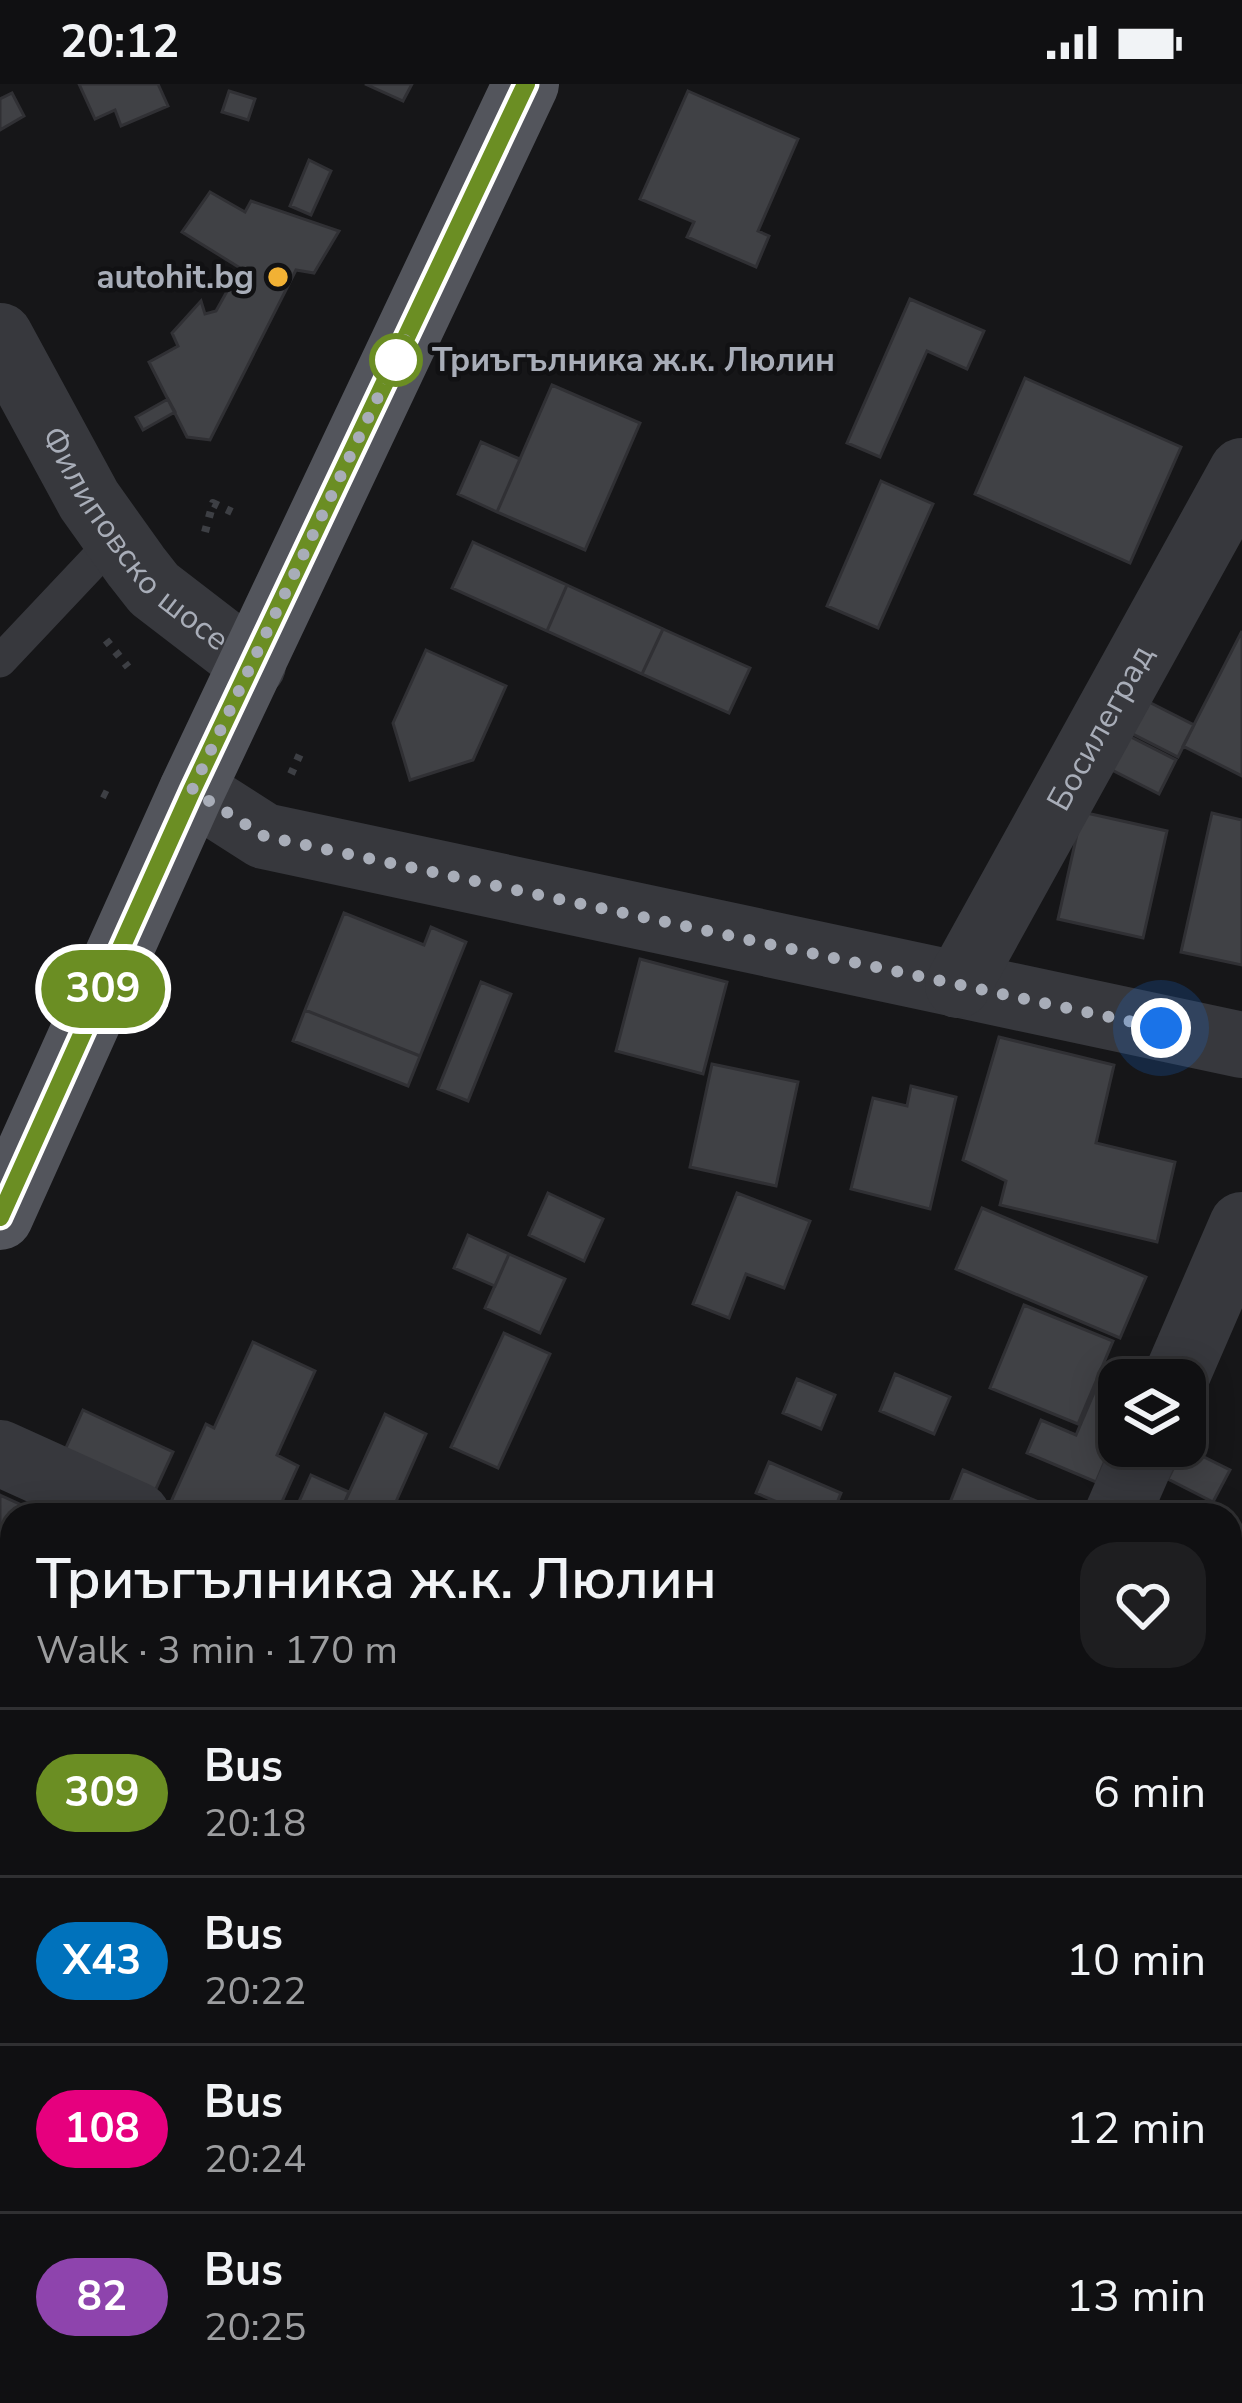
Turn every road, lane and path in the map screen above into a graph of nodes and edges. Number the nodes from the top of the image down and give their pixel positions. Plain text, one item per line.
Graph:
1 (526, 84) edge
2 (0, 336) edge
3 (1242, 471) edge
4 (232, 512) dead end
5 (205, 532) dead end
6 (116, 538) junction
7 (106, 640) dead end
8 (0, 661) edge
9 (253, 665) junction
10 (128, 667) dead end
11 (300, 754) dead end
12 (291, 774) dead end
13 (192, 790) junction
14 (102, 793) dead end
15 (112, 798) dead end
16 (958, 985) junction
17 (1242, 1045) edge
18 (0, 1216) edge
19 (1242, 1225) edge
20 (1184, 1359) edge
21 (0, 1453) edge
22 (1138, 1467) edge
23 (110, 1503) edge
24 (1122, 1503) edge

1 - 9 main road
2 - 6 street, Филиповско шосе
3 - 16 street, Босилеград
4 - 5 path
6 - 8 lane
6 - 9 street, Филиповско шосе
7 - 10 path
9 - 13 main road
11 - 12 path
13 - 16 street
13 - 18 main road
14 - 15 path
16 - 17 street
19 - 20 street
21 - 23 street
22 - 24 street

